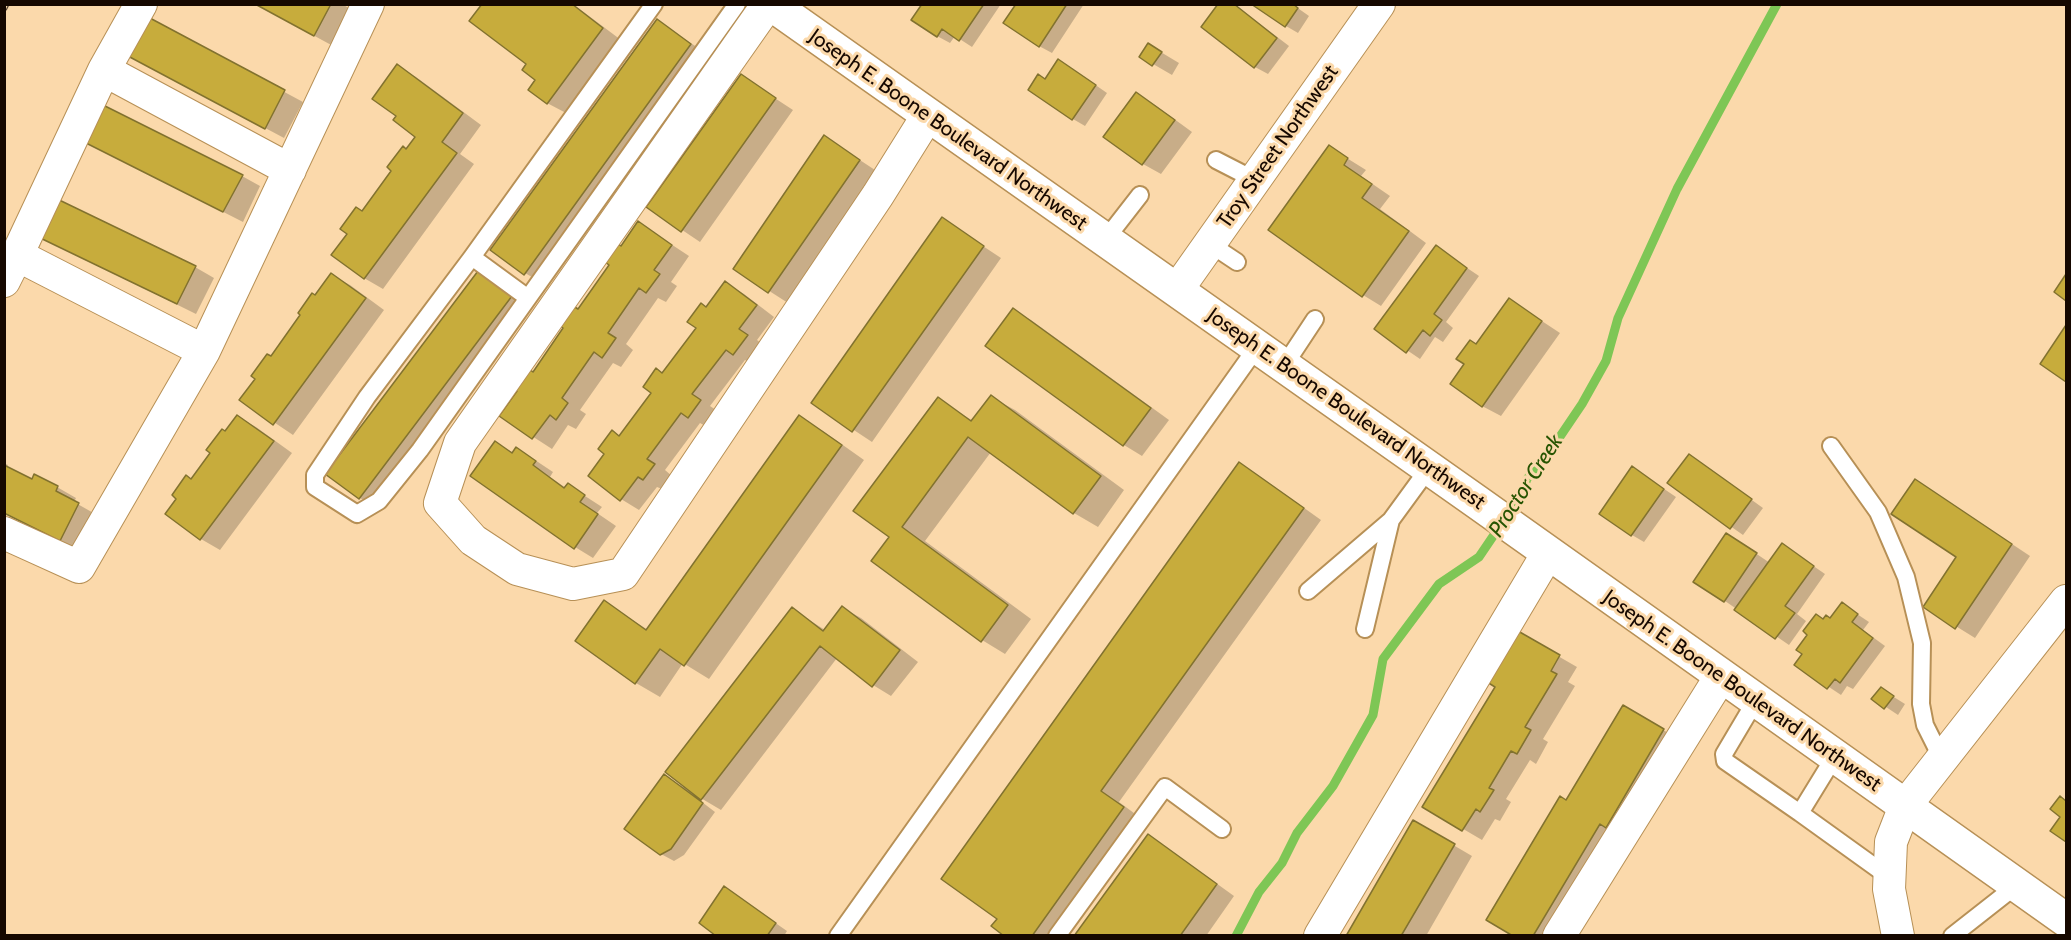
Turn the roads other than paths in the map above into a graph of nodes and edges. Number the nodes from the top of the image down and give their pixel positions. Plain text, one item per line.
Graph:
1 (141, 4) edge
2 (654, 4) edge
3 (737, 4) edge
4 (769, 4) edge
5 (1379, 4) edge
6 (364, 6) edge
7 (104, 70) junction
8 (928, 116) junction
9 (1216, 160) dead end
10 (290, 170) junction
11 (1255, 180) junction
12 (1140, 195) dead end
13 (1105, 240) junction
14 (1210, 244) junction
15 (471, 257) junction
16 (1237, 262) dead end
17 (11, 268) edge
18 (1177, 290) junction
19 (528, 298) junction
20 (1315, 319) dead end
21 (1257, 347) junction
22 (204, 351) junction
23 (1284, 366) junction
24 (1831, 446) dead end
25 (1429, 468) junction
26 (1391, 520) junction
27 (4, 533) edge
28 (1536, 545) junction
29 (1308, 591) dead end
30 (2067, 601) edge
31 (1365, 629) dead end
32 (1721, 676) junction
33 (1756, 700) junction
34 (1835, 756) junction
35 (1942, 759) junction
36 (1905, 806) junction
37 (1800, 813) junction
38 (1222, 829) dead end
39 (1889, 877) junction
40 (2017, 885) junction
41 (2067, 920) edge
42 (838, 936) edge
43 (1057, 936) edge
44 (1320, 936) edge
45 (1559, 936) edge
46 (1898, 936) edge
47 (1953, 936) edge

1 - 7 street
2 - 15 lane
3 - 19 lane
4 - 8 main road, Joseph E. Boone Boulevard Northwest
4 - 8 street
5 - 11 street, Troy Street Northwest
6 - 10 street
7 - 10 street
7 - 17 street
8 - 13 main road, Joseph E. Boone Boulevard Northwest
9 - 11 lane
10 - 22 street
11 - 14 street, Troy Street Northwest
12 - 13 lane
13 - 18 main road, Joseph E. Boone Boulevard Northwest
14 - 16 lane
14 - 18 street, Troy Street Northwest
15 - 19 lane
15 - 19 lane
17 - 22 street
18 - 21 main road, Joseph E. Boone Boulevard Northwest
20 - 23 lane
21 - 23 main road, Joseph E. Boone Boulevard Northwest
21 - 42 lane
22 - 27 street
23 - 25 main road, Joseph E. Boone Boulevard Northwest
24 - 35 lane
25 - 26 lane
25 - 28 main road, Joseph E. Boone Boulevard Northwest
26 - 29 lane
26 - 31 lane
28 - 32 main road, Joseph E. Boone Boulevard Northwest
28 - 44 street
30 - 35 street
32 - 33 main road, Joseph E. Boone Boulevard Northwest
32 - 45 street
33 - 34 main road, Joseph E. Boone Boulevard Northwest
33 - 37 lane
34 - 36 main road, Joseph E. Boone Boulevard Northwest
34 - 37 lane
35 - 36 street
36 - 39 street
36 - 40 main road, Joseph E. Boone Boulevard Northwest
37 - 39 lane
38 - 43 lane
39 - 46 street
40 - 41 main road, Joseph E. Boone Boulevard Northwest
40 - 47 lane

